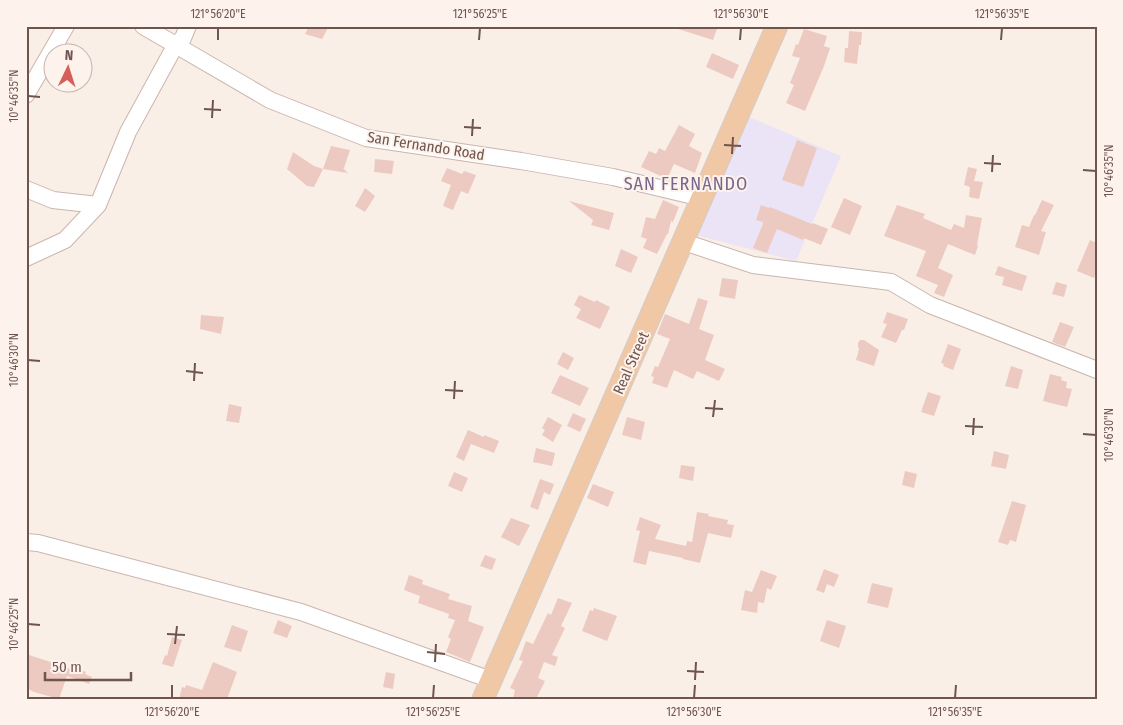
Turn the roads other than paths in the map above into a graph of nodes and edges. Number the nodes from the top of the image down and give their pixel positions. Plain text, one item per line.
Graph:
1 (66, 26) edge
2 (143, 26) edge
3 (188, 26) edge
4 (777, 26) edge
5 (175, 46) junction
6 (26, 95) edge
7 (26, 189) edge
8 (702, 198) junction
9 (98, 205) junction
10 (684, 242) junction
11 (26, 258) edge
12 (1097, 370) edge
13 (26, 542) edge
14 (487, 689) edge

1 - 6 street
2 - 5 street, San Fernando Road
3 - 5 street
4 - 8 main road, Real Street
5 - 8 street, San Fernando Road
5 - 9 street
7 - 9 street
8 - 10 main road, Real Street
9 - 11 street
10 - 12 street
10 - 14 main road, Real Street
13 - 14 street

